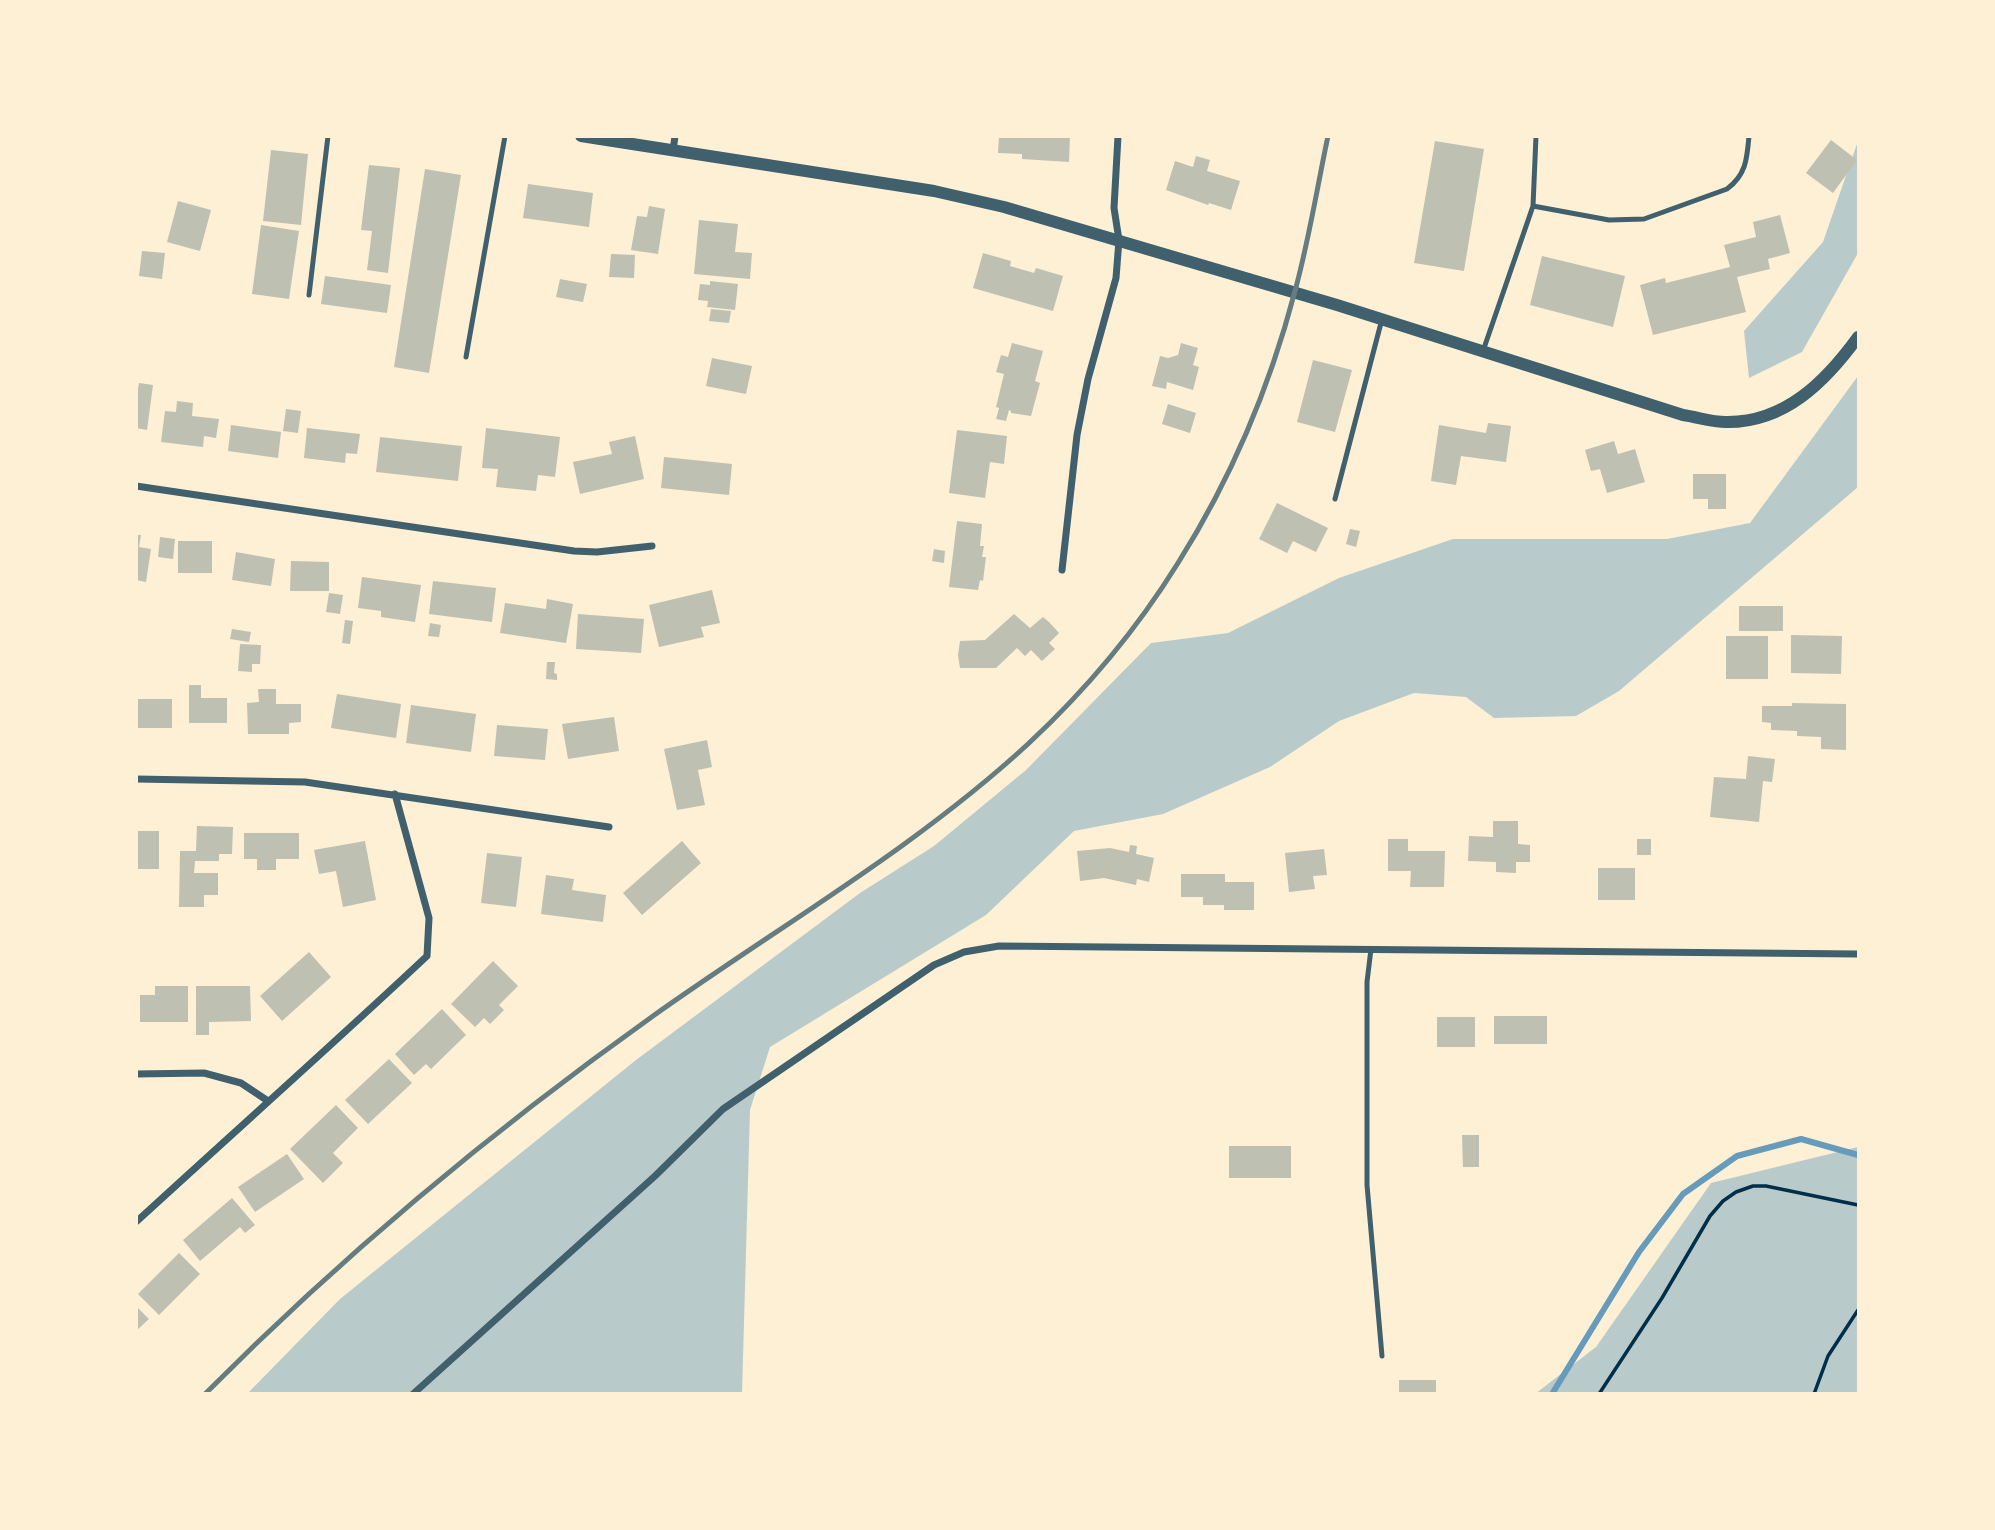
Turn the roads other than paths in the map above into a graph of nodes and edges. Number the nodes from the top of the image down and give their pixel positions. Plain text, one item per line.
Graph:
1 (328, 136) edge
2 (505, 136) edge
3 (581, 136) edge
4 (674, 136) edge
5 (1118, 136) edge
6 (1536, 136) edge
7 (1749, 136) edge
8 (673, 152) junction
9 (1534, 206) junction
10 (1119, 240) junction
11 (309, 295) dead end
12 (1382, 319) junction
13 (1858, 337) edge
14 (1483, 351) junction
15 (466, 357) dead end
16 (136, 486) edge
17 (1335, 499) dead end
18 (652, 546) dead end
19 (1062, 570) dead end
20 (136, 779) edge
21 (395, 794) junction
22 (609, 827) dead end
23 (1371, 949) junction
24 (1858, 954) edge
25 (136, 1074) edge
26 (268, 1101) junction
27 (136, 1222) edge
28 (1382, 1356) dead end
29 (413, 1394) edge

1 - 11 lane
2 - 15 lane
3 - 8 street
4 - 8 street
5 - 10 street
6 - 9 lane
7 - 9 lane
8 - 10 street
9 - 14 lane
10 - 12 street
10 - 19 street
12 - 14 street
12 - 17 lane
13 - 14 street
16 - 18 street
20 - 21 street
21 - 22 street
21 - 26 street
23 - 24 street
23 - 28 lane
23 - 29 street
25 - 26 street
26 - 27 street

